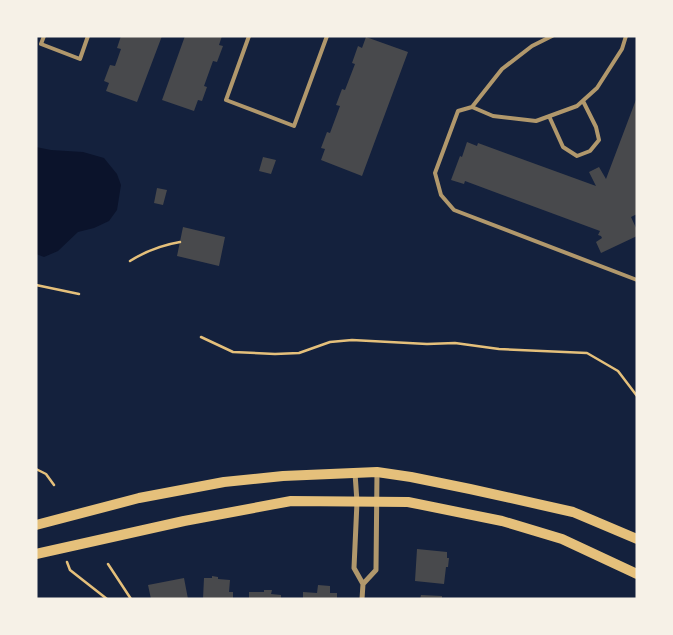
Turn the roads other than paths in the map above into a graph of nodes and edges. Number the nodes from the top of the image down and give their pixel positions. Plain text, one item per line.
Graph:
1 (44, 36) edge
2 (88, 36) edge
3 (249, 36) edge
4 (327, 36) edge
5 (552, 36) edge
6 (620, 36) edge
7 (625, 37) edge
8 (583, 100) junction
9 (472, 107) junction
10 (549, 116) junction
11 (637, 280) edge
12 (377, 472) junction
13 (355, 473) junction
14 (356, 502) junction
15 (377, 502) junction
16 (36, 525) edge
17 (637, 539) edge
18 (36, 554) edge
19 (637, 574) edge
20 (363, 584) junction
21 (362, 599) edge

1 - 2 lane
3 - 4 lane
5 - 9 lane
6 - 7 lane
7 - 8 lane
8 - 10 lane
8 - 10 lane
9 - 10 lane
9 - 11 lane
12 - 13 main road
12 - 15 street
12 - 17 main road
13 - 14 street
13 - 16 main road
14 - 15 main road
14 - 18 main road
14 - 20 street
15 - 19 main road
15 - 20 street
20 - 21 street

